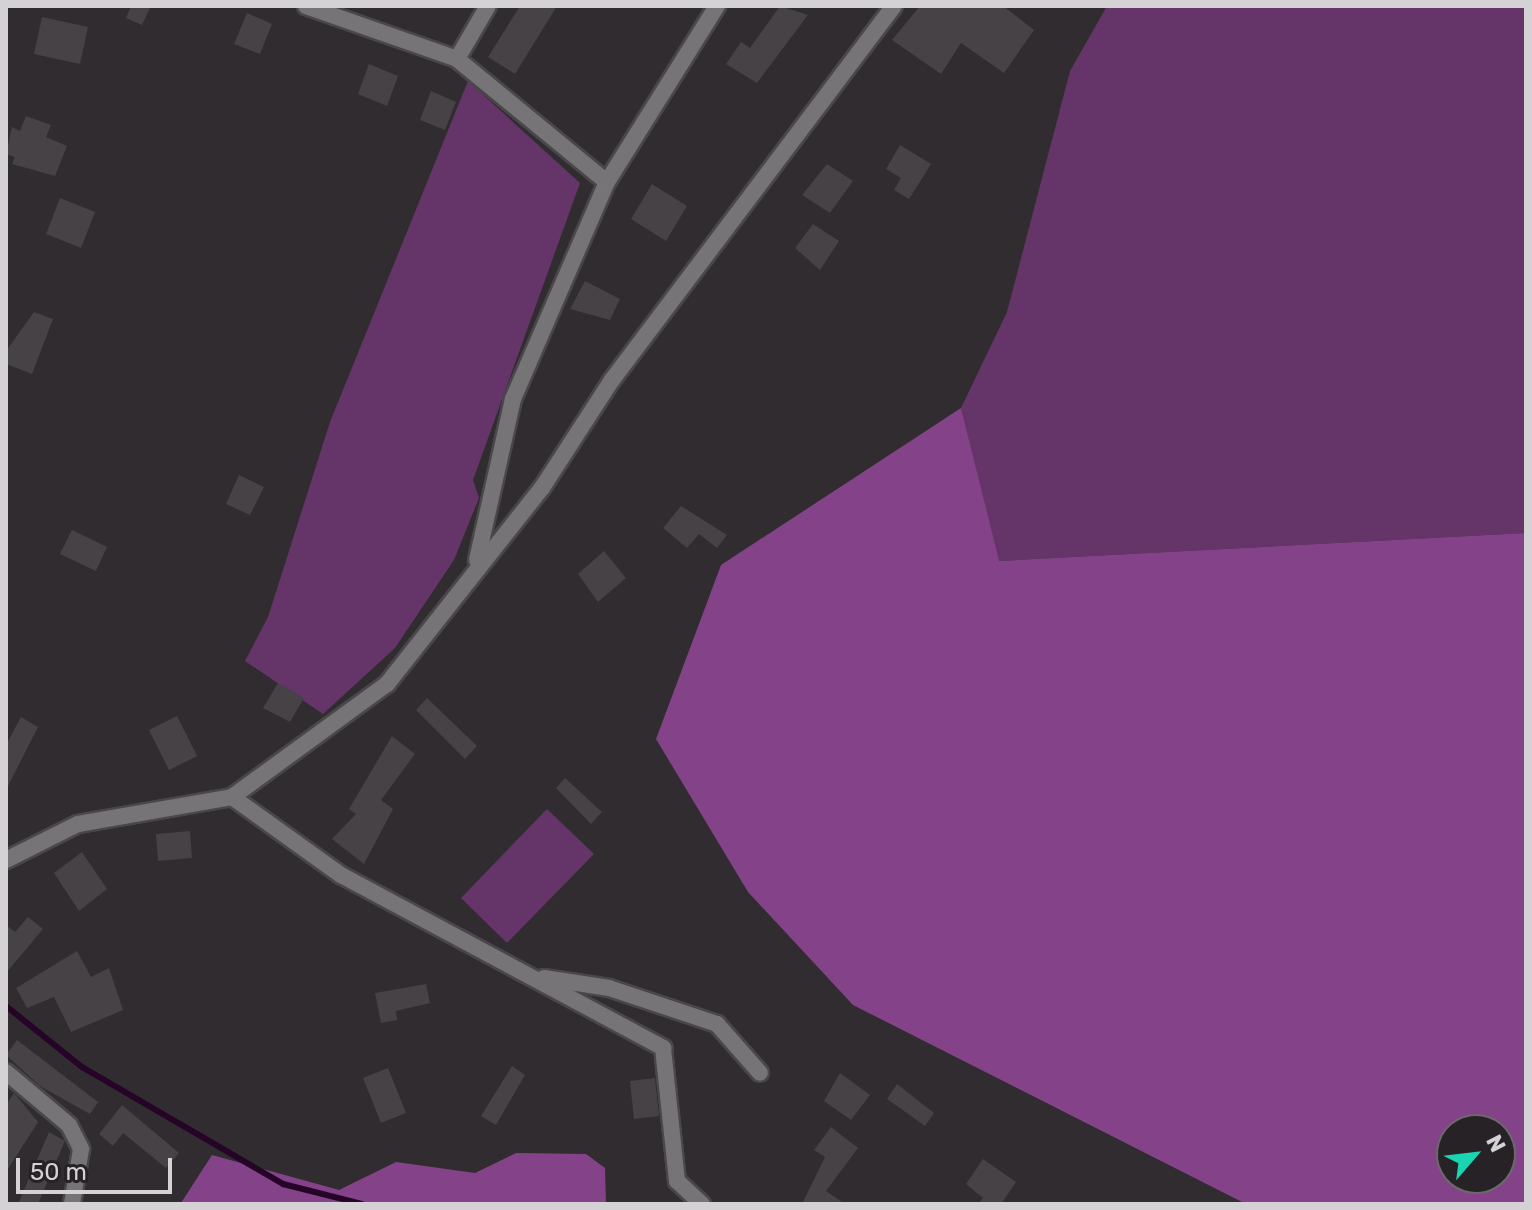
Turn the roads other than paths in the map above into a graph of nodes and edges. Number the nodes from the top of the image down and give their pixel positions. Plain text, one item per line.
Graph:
1 (306, 6) edge
2 (488, 6) edge
3 (717, 6) edge
4 (894, 6) edge
5 (457, 59) junction
6 (607, 182) junction
7 (476, 566) junction
8 (232, 797) junction
9 (6, 860) edge
10 (535, 977) junction
11 (6, 1072) edge
12 (760, 1073) dead end
13 (72, 1204) edge
14 (702, 1204) edge

1 - 5 street
2 - 5 street
3 - 6 street
4 - 7 street
5 - 6 street
6 - 7 street
7 - 8 street
8 - 9 street
8 - 10 street
10 - 12 street
10 - 14 street
11 - 13 street

